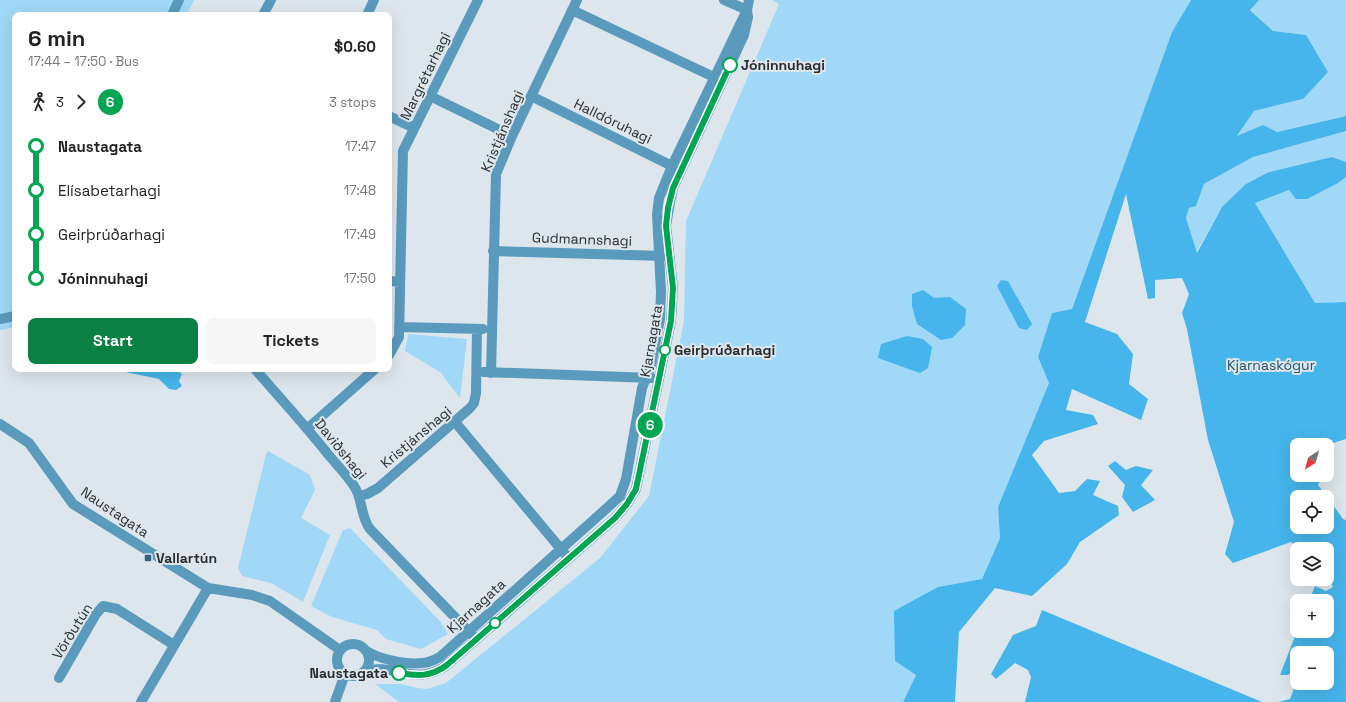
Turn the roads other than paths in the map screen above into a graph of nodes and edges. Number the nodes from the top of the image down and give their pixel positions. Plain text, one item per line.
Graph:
1 (179, 0) edge
2 (271, 0) edge
3 (374, 0) edge
4 (478, 0) edge
5 (577, 0) edge
6 (724, 0) edge
7 (749, 0) edge
8 (572, 10) junction
9 (747, 10) junction
10 (173, 12) edge
11 (265, 12) edge
12 (368, 12) edge
13 (718, 80) junction
14 (430, 96) junction
15 (531, 96) junction
16 (392, 117) edge
17 (414, 128) junction
18 (512, 136) junction
19 (672, 166) junction
20 (681, 171) junction
21 (493, 250) junction
22 (664, 256) junction
23 (392, 281) edge
24 (400, 282) junction
25 (12, 317) edge
26 (0, 319) edge
27 (399, 327) junction
28 (477, 329) junction
29 (492, 330) junction
30 (392, 350) edge
31 (258, 372) edge
32 (373, 372) edge
33 (477, 372) junction
34 (491, 373) junction
35 (646, 378) junction
36 (660, 378) junction
37 (455, 422) junction
38 (0, 424) edge
39 (307, 429) junction
40 (360, 496) junction
41 (561, 549) junction
42 (569, 558) junction
43 (208, 588) junction
44 (468, 631) junction
45 (476, 639) junction
46 (174, 645) junction
47 (340, 650) junction
48 (365, 650) junction
49 (363, 672) junction
50 (345, 674) junction
51 (59, 678) dead end
52 (141, 702) edge
53 (335, 702) edge

1 - 10 street
2 - 11 street
3 - 12 street
4 - 14 street, Margrétarhagi
5 - 8 street, Kristjánshagi
6 - 9 street
7 - 9 street, Kjarnagata
8 - 13 street
8 - 15 street, Kristjánshagi
9 - 13 street, Kjarnagata
13 - 19 street, Kjarnagata
13 - 20 street, Kjarnagata
14 - 17 street, Margrétarhagi
14 - 18 street
15 - 18 street, Kristjánshagi
15 - 19 street, Halldóruhagi
16 - 17 street
17 - 24 street, Margrétarhagi
18 - 21 street, Kristjánshagi
19 - 20 street, Halldóruhagi
19 - 22 street, Kjarnagata
20 - 22 street, Kjarnagata
21 - 22 street, Gudmannshagi
21 - 29 street, Kristjánshagi
22 - 35 street, Kjarnagata
22 - 36 street, Kjarnagata
23 - 24 street
24 - 27 street, Margrétarhagi
25 - 26 street
27 - 28 street
27 - 30 street, Margrétarhagi
28 - 29 street
28 - 33 street, Kristjánshagi
29 - 34 street, Kristjánshagi
31 - 39 street, Daviðshagi
32 - 39 street
33 - 34 street
33 - 37 street, Kristjánshagi
34 - 35 street
35 - 36 street
35 - 41 street, Kjarnagata
36 - 42 street, Kjarnagata
37 - 40 street, Kristjánshagi
37 - 41 street
38 - 43 street, Naustagata
39 - 40 street, Daviðshagi
40 - 44 street, Daviðshagi
41 - 42 street
41 - 44 street, Kjarnagata
42 - 45 street, Kjarnagata
43 - 46 street
43 - 47 street, Naustagata
44 - 45 street, Daviðshagi
44 - 48 street, Kjarnagata
45 - 49 street, Kjarnagata
46 - 51 street, Vörðutún
46 - 52 street
47 - 48 street
47 - 50 street
48 - 49 street
49 - 50 street
50 - 53 street

